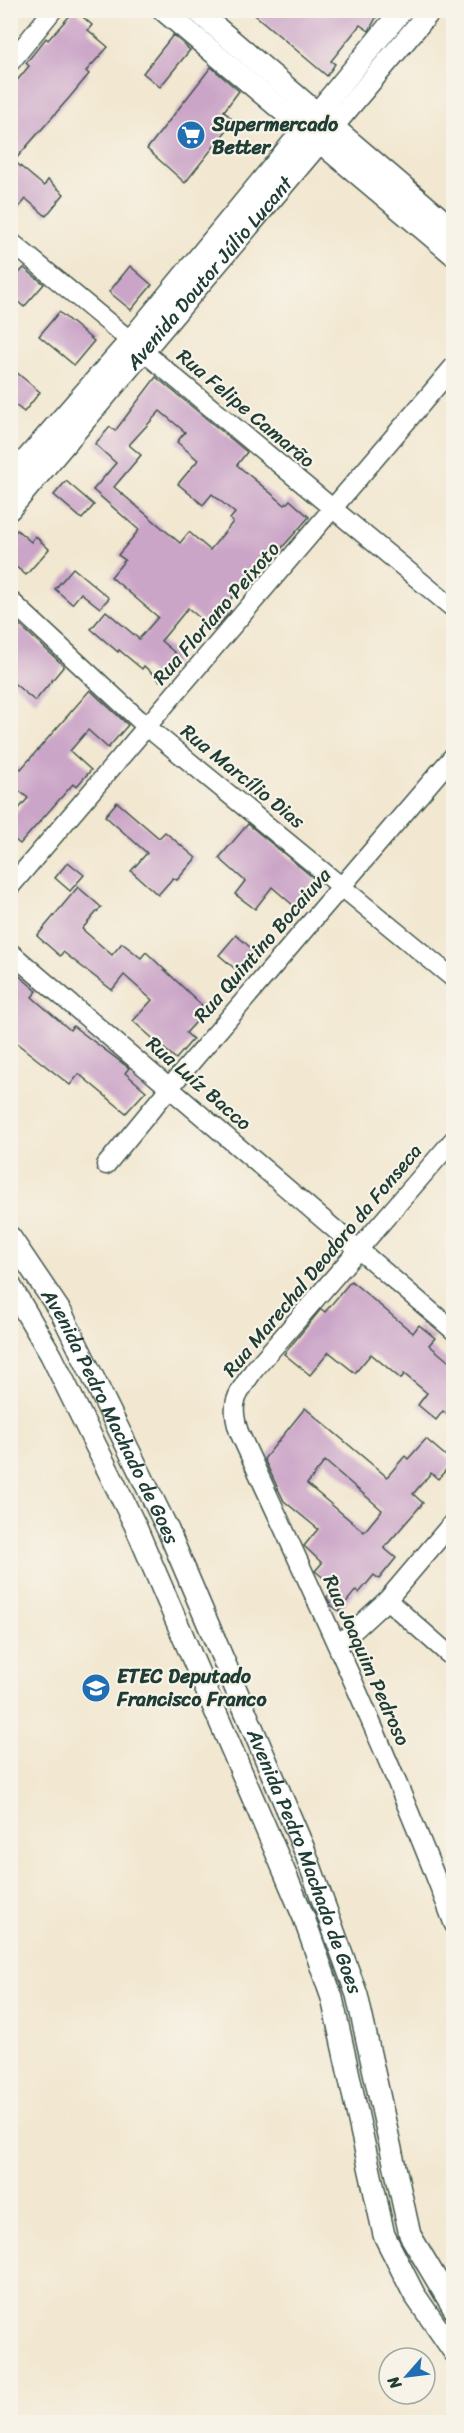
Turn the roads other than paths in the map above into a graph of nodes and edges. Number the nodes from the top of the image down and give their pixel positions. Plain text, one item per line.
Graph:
1 (53, 10) edge
2 (163, 10) edge
3 (196, 10) edge
4 (431, 10) edge
5 (397, 16) edge
6 (411, 35) junction
7 (10, 63) edge
8 (315, 113) junction
9 (302, 129) junction
10 (327, 136) junction
11 (453, 230) edge
12 (217, 234) junction
13 (10, 241) edge
14 (234, 246) junction
15 (453, 255) edge
16 (137, 347) junction
17 (453, 366) edge
18 (10, 478) edge
19 (10, 509) edge
20 (334, 510) junction
21 (10, 600) edge
22 (453, 609) edge
23 (147, 727) junction
24 (453, 755) edge
25 (342, 886) junction
26 (10, 887) edge
27 (10, 952) edge
28 (453, 979) edge
29 (170, 1087) junction
30 (453, 1138) edge
31 (106, 1165) dead end
32 (10, 1237) edge
33 (357, 1250) junction
34 (10, 1285) edge
35 (453, 1331) edge
36 (233, 1415) joint
37 (453, 1521) edge
38 (387, 1600) junction
39 (338, 1645) junction
40 (453, 1659) edge
41 (453, 1925) edge
42 (453, 2309) edge
43 (453, 2352) edge

1 - 7 street
2 - 9 street
3 - 8 street
4 - 6 street, Avenida Doutor Júlio Lucant
5 - 6 street
5 - 8 street, Avenida Doutor Júlio Lucant
6 - 10 street, Avenida Doutor Júlio Lucant
8 - 9 street, Avenida Doutor Júlio Lucant
8 - 10 street
9 - 10 street
9 - 12 street, Avenida Doutor Júlio Lucant
10 - 11 street
10 - 14 street, Avenida Doutor Júlio Lucant
10 - 15 street
12 - 14 street
12 - 16 street, Avenida Doutor Júlio Lucant
13 - 16 street, Rua Felipe Camarão
14 - 16 street, Avenida Doutor Júlio Lucant
16 - 18 street, Avenida Doutor Júlio Lucant
16 - 19 street, Avenida Doutor Júlio Lucant
16 - 20 street, Rua Felipe Camarão
17 - 20 street, Rua Floriano Peixoto
20 - 22 street, Rua Felipe Camarão
20 - 23 street, Rua Floriano Peixoto
21 - 23 street, Rua Marcílio Dias
23 - 25 street, Rua Marcílio Dias
23 - 26 street, Rua Floriano Peixoto
24 - 25 street, Rua Quintino Bocaiuva
25 - 28 street, Rua Marcílio Dias
25 - 29 street, Rua Quintino Bocaiuva
27 - 29 street, Rua Luíz Bacco
29 - 31 street, Rua Quintino Bocaiuva
29 - 33 street, Rua Luíz Bacco
30 - 33 street, Rua Marechal Deodoro da Fonseca
32 - 42 street, Avenida Pedro Machado de Goes
33 - 35 street, Rua Luíz Bacco
33 - 36 street, Rua Marechal Deodoro da Fonseca
34 - 43 street, Avenida Pedro Machado de Goes
36 - 39 street, Rua Joaquim Pedroso
37 - 38 street
38 - 39 street
38 - 40 street
39 - 41 street, Rua Joaquim Pedroso

